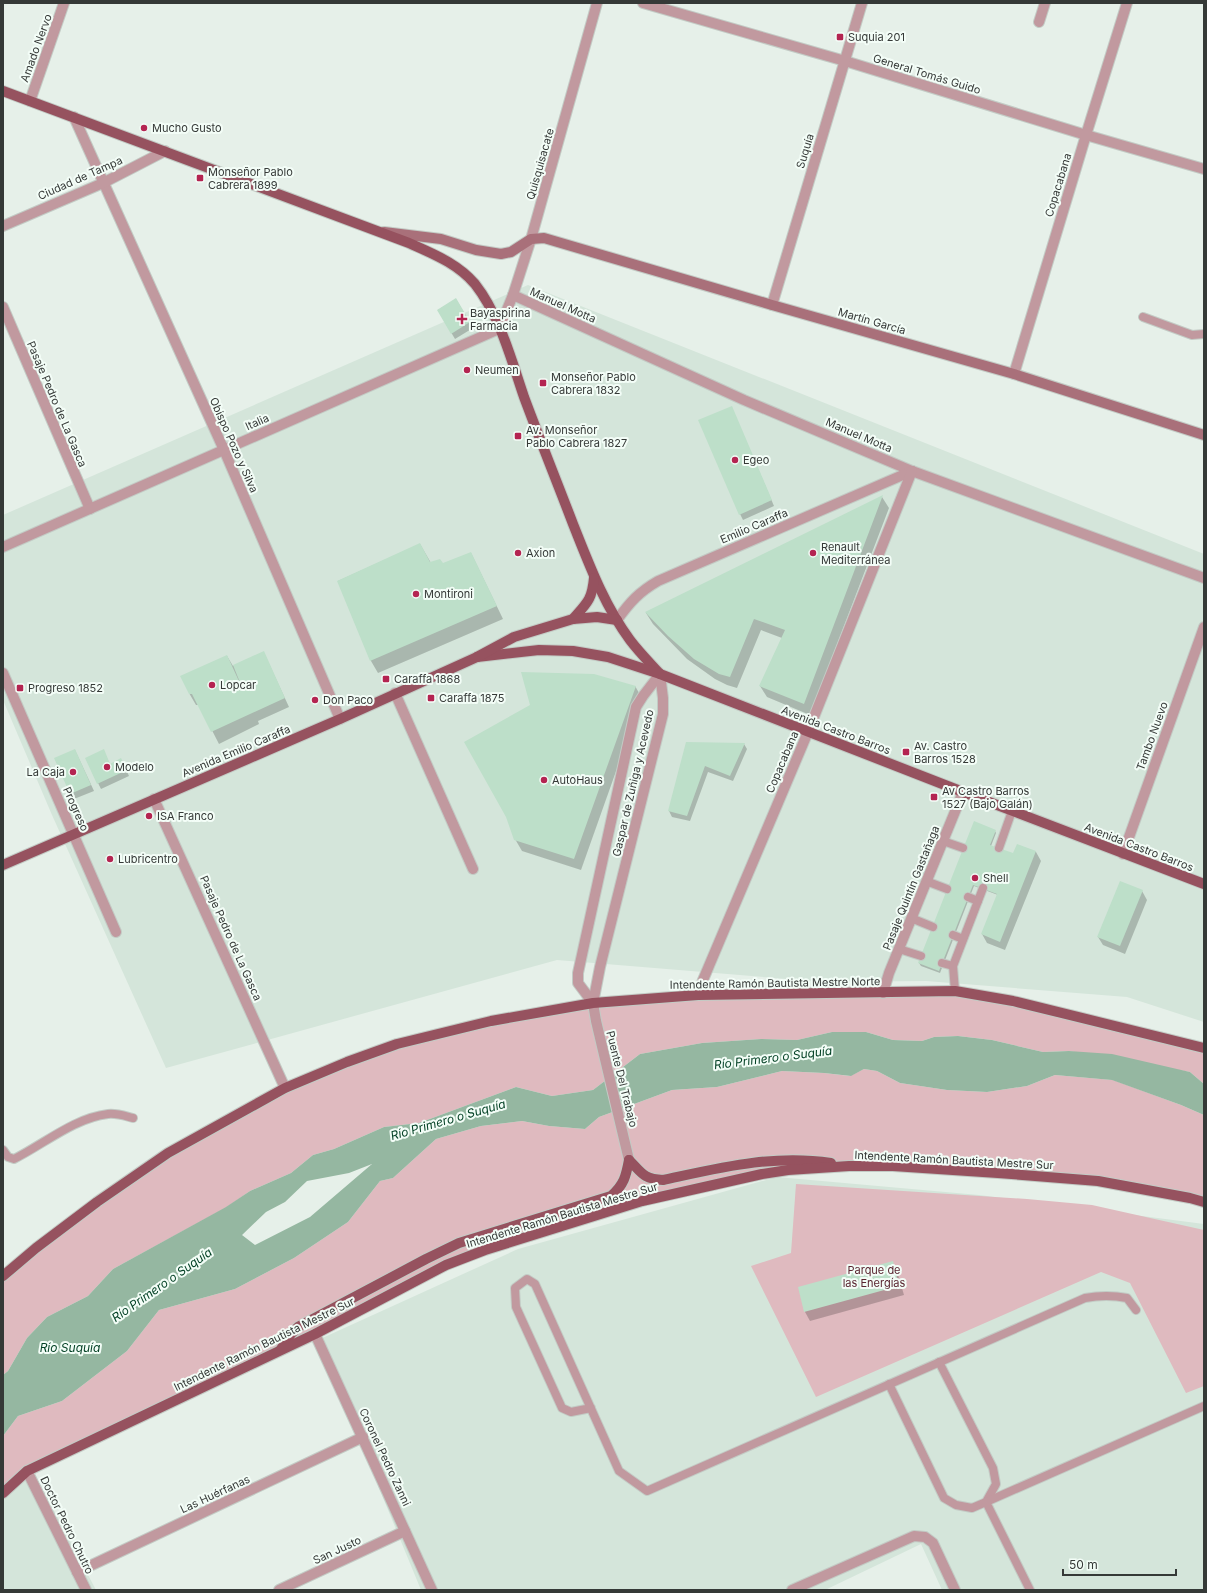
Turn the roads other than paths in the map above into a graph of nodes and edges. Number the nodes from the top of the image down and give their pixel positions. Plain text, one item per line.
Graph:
1 (64, 3) edge
2 (597, 3) edge
3 (643, 3) edge
4 (862, 3) edge
5 (1046, 3) edge
6 (1127, 3) edge
7 (1040, 22) dead end
8 (845, 61) junction
9 (3, 91) edge
10 (30, 101) junction
11 (74, 116) junction
12 (1086, 135) junction
13 (165, 151) junction
14 (1204, 169) edge
15 (103, 182) junction
16 (3, 226) edge
17 (372, 230) junction
18 (531, 239) junction
19 (514, 295) junction
20 (772, 305) junction
21 (3, 307) edge
22 (1143, 318) dead end
23 (499, 329) junction
24 (1204, 334) edge
25 (1014, 374) junction
26 (1204, 435) edge
27 (224, 450) junction
28 (912, 470) junction
29 (90, 509) junction
30 (3, 547) edge
31 (594, 577) junction
32 (1204, 578) edge
33 (573, 619) junction
34 (617, 620) junction
35 (1204, 627) edge
36 (477, 657) junction
37 (3, 673) edge
38 (660, 674) junction
39 (394, 693) junction
40 (340, 719) junction
41 (808, 732) junction
42 (963, 792) junction
43 (154, 798) junction
44 (1012, 811) junction
45 (74, 834) junction
46 (943, 841) junction
47 (963, 848) dead end
48 (999, 848) dead end
49 (1123, 854) junction
50 (3, 865) edge
51 (473, 869) dead end
52 (926, 882) junction
53 (1204, 884) edge
54 (983, 888) dead end
55 (947, 889) dead end
56 (968, 897) dead end
57 (978, 901) junction
58 (911, 918) junction
59 (933, 926) dead end
60 (116, 932) dead end
61 (953, 935) dead end
62 (963, 939) junction
63 (899, 949) junction
64 (921, 956) dead end
65 (942, 963) dead end
66 (953, 966) junction
67 (955, 991) junction
68 (883, 993) junction
69 (698, 995) junction
70 (593, 1003) junction
71 (1204, 1048) edge
72 (285, 1088) junction
73 (133, 1118) dead end
74 (3, 1150) edge
75 (630, 1164) junction
76 (849, 1166) junction
77 (1204, 1202) edge
78 (3, 1276) edge
79 (1136, 1310) dead end
80 (315, 1334) junction
81 (281, 1349) junction
82 (939, 1362) junction
83 (889, 1384) junction
84 (1204, 1406) edge
85 (591, 1408) junction
86 (363, 1437) junction
87 (27, 1471) junction
88 (3, 1493) edge
89 (986, 1502) junction
90 (405, 1531) junction
91 (77, 1572) junction
92 (86, 1590) edge
93 (279, 1590) edge
94 (432, 1590) edge
95 (792, 1590) edge
96 (955, 1590) edge
97 (1030, 1590) edge

1 - 10 street, Amado Nervo
2 - 18 street, Quisquisacate
3 - 8 street, General Tomás Guido
4 - 8 street, Suquía
5 - 7 street
6 - 12 street, Copacabana
8 - 12 street, General Tomás Guido
8 - 20 street, Suquía
9 - 10 main road, Avenida Castro Barros
10 - 11 main road, Avenida Castro Barros
11 - 13 main road, Avenida Castro Barros
11 - 15 street, Obispo Pozo y Silva
12 - 14 street, General Tomás Guido
12 - 25 street, Copacabana
13 - 15 street, Ciudad de Tampa
13 - 17 main road, Avenida Castro Barros
15 - 16 street, Ciudad de Tampa
15 - 27 street, Obispo Pozo y Silva
17 - 18 main road
17 - 23 main road, Avenida Castro Barros
18 - 19 street, Quisquisacate
18 - 20 main road, Martín García
19 - 23 street, Quisquisacate
19 - 28 street, Manuel Motta
20 - 25 main road, Martín García
21 - 29 street, Pasaje Pedro de La Gasca
22 - 24 lane
23 - 27 street, Italia
23 - 31 main road, Avenida Castro Barros
25 - 26 main road, Martín García
27 - 29 street, Italia
27 - 40 street, Obispo Pozo y Silva
28 - 32 street, Manuel Motta
28 - 34 street, Emilio Caraffa
28 - 41 street, Copacabana
29 - 30 street, Italia
31 - 33 main road
31 - 34 main road, Avenida Castro Barros
33 - 34 main road, Avenida Emilio Caraffa
33 - 36 main road, Avenida Emilio Caraffa
34 - 38 main road, Avenida Castro Barros
35 - 49 street, Tambo Nuevo
36 - 38 main road, Avenida Emilio Caraffa
36 - 39 main road, Avenida Emilio Caraffa
37 - 45 street, Progreso
38 - 41 main road, Avenida Castro Barros
38 - 70 street, Gaspar de Zuñiga y Acevedo
38 - 70 street, Gaspar de Zuñiga y Acevedo
39 - 40 main road, Avenida Emilio Caraffa
39 - 51 street
40 - 43 main road, Avenida Emilio Caraffa
41 - 42 main road, Avenida Castro Barros
41 - 69 street, Copacabana
42 - 44 main road, Avenida Castro Barros
42 - 46 street, Pasaje Quintín Gastañaga
43 - 45 main road, Avenida Emilio Caraffa
43 - 72 street, Pasaje Pedro de La Gasca
44 - 48 lane
44 - 49 main road, Avenida Castro Barros
45 - 50 main road, Avenida Emilio Caraffa
45 - 60 street, Progreso
46 - 47 lane
46 - 52 street, Pasaje Quintín Gastañaga
49 - 53 main road, Avenida Castro Barros
52 - 55 lane
52 - 58 street, Pasaje Quintín Gastañaga
54 - 57 lane
56 - 57 lane
57 - 62 lane
58 - 59 lane
58 - 63 street, Pasaje Quintín Gastañaga
61 - 62 lane
62 - 66 lane
63 - 64 lane
63 - 68 street, Pasaje Quintín Gastañaga
65 - 66 lane
66 - 67 lane
67 - 68 main road, Intendente Ramón Bautista Mestre Norte
67 - 71 main road, Intendente Ramón Bautista Mestre Norte
68 - 69 main road, Intendente Ramón Bautista Mestre Norte
69 - 70 main road, Intendente Ramón Bautista Mestre Norte
70 - 72 main road, Intendente Ramón Bautista Mestre Norte
70 - 75 street, Puente Del Trabajo
72 - 78 main road, Intendente Ramón Bautista Mestre Norte
73 - 74 lane
75 - 76 main road
75 - 81 main road
76 - 77 main road, Intendente Ramón Bautista Mestre Sur
76 - 80 main road, Intendente Ramón Bautista Mestre Sur
79 - 82 lane
80 - 81 main road, Intendente Ramón Bautista Mestre Sur
80 - 86 street, Coronel Pedro Zanni
81 - 87 main road, Intendente Ramón Bautista Mestre Sur
82 - 83 lane
82 - 89 lane
83 - 85 lane
83 - 89 lane
84 - 89 lane
85 - 85 lane
86 - 90 street, Coronel Pedro Zanni
86 - 91 street, Las Huérfanas
87 - 88 main road, Intendente Ramón Bautista Mestre Sur
87 - 91 street, Doctor Pedro Chutro
89 - 97 lane
90 - 93 street, San Justo
90 - 94 street, Coronel Pedro Zanni
91 - 92 street, Doctor Pedro Chutro
95 - 96 street

